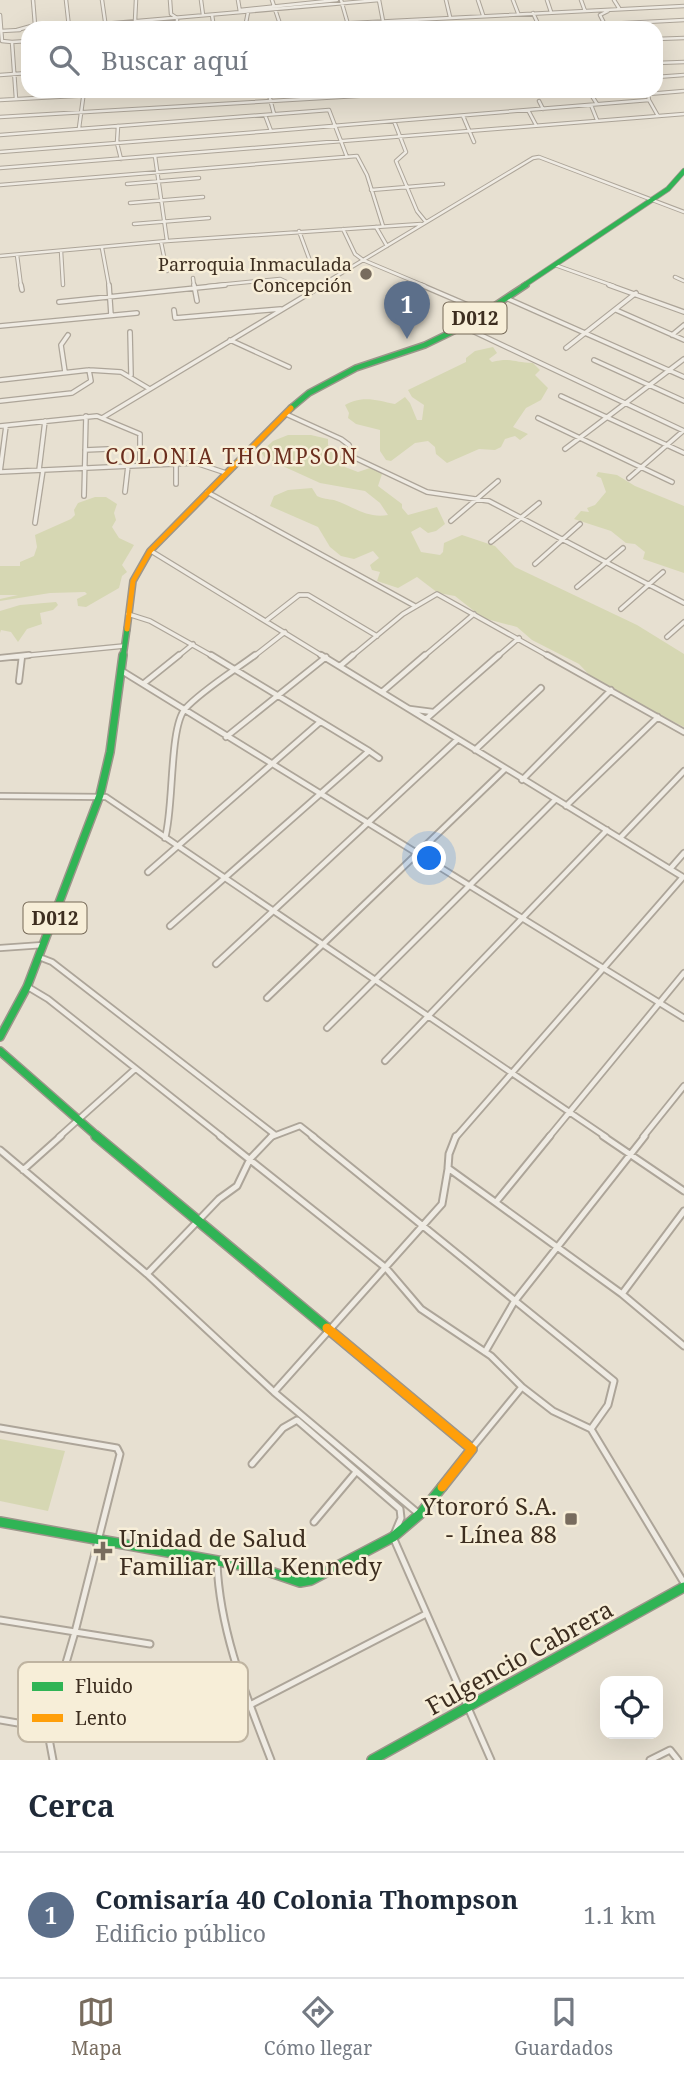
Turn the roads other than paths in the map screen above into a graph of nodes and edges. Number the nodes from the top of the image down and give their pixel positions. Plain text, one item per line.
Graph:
1 (33, 0) edge
2 (66, 0) edge
3 (102, 0) edge
4 (136, 0) edge
5 (170, 0) edge
6 (201, 0) edge
7 (238, 0) edge
8 (272, 0) edge
9 (379, 0) edge
10 (446, 0) edge
11 (478, 0) edge
12 (513, 0) edge
13 (547, 0) edge
14 (581, 0) edge
15 (614, 0) edge
16 (648, 0) edge
17 (340, 1) edge
18 (304, 3) edge
19 (684, 6) edge
20 (653, 7) junction
21 (274, 8) junction
22 (617, 8) junction
23 (585, 10) junction
24 (240, 11) junction
25 (248, 11) junction
26 (551, 12) junction
27 (519, 13) junction
28 (533, 13) junction
29 (0, 15) edge
30 (203, 15) junction
31 (212, 15) junction
32 (483, 15) junction
33 (450, 17) junction
34 (177, 18) junction
35 (684, 20) edge
36 (35, 21) edge
37 (68, 21) edge
38 (105, 21) edge
39 (135, 21) joint
40 (144, 21) joint
41 (213, 21) edge
42 (247, 21) edge
43 (279, 21) edge
44 (346, 21) edge
45 (383, 21) joint
46 (537, 21) edge
47 (603, 21) edge
48 (663, 21) edge
49 (21, 29) edge
50 (18, 30) joint
51 (0, 32) edge
52 (684, 38) edge
53 (663, 39) edge
54 (1, 41) edge
55 (21, 41) edge
56 (12, 42) junction
57 (684, 62) edge
58 (663, 63) edge
59 (21, 73) edge
60 (13, 74) junction
61 (0, 75) edge
62 (684, 75) edge
63 (663, 76) edge
64 (684, 91) edge
65 (663, 93) edge
66 (33, 98) edge
67 (83, 98) edge
68 (269, 98) edge
69 (334, 98) edge
70 (593, 98) edge
71 (16, 99) junction
72 (0, 100) edge
73 (649, 100) joint
74 (539, 101) dead end
75 (269, 102) junction
76 (597, 104) junction
77 (591, 105) junction
78 (543, 109) junction
79 (528, 110) junction
80 (81, 113) junction
81 (274, 114) junction
82 (684, 114) edge
83 (265, 115) junction
84 (463, 116) junction
85 (658, 116) junction
86 (0, 117) edge
87 (394, 121) junction
88 (597, 121) junction
89 (536, 125) junction
90 (118, 126) junction
91 (335, 126) junction
92 (79, 128) junction
93 (271, 131) junction
94 (469, 131) junction
95 (0, 135) edge
96 (399, 136) junction
97 (340, 141) junction
98 (474, 142) dead end
99 (117, 143) junction
100 (0, 152) edge
101 (155, 156) junction
102 (347, 157) junction
103 (121, 159) junction
104 (0, 168) edge
105 (684, 172) edge
106 (157, 174) junction
107 (199, 178) dead end
108 (158, 181) junction
109 (127, 184) dead end
110 (443, 184) dead end
111 (0, 185) edge
112 (407, 187) junction
113 (371, 190) junction
114 (203, 197) dead end
115 (161, 201) junction
116 (651, 201) junction
117 (130, 203) dead end
118 (684, 212) edge
119 (209, 218) dead end
120 (164, 222) junction
121 (425, 223) junction
122 (134, 224) dead end
123 (383, 226) junction
124 (376, 227) junction
125 (343, 229) junction
126 (299, 231) junction
127 (167, 241) junction
128 (161, 242) junction
129 (387, 246) junction
130 (102, 248) junction
131 (61, 251) junction
132 (17, 255) junction
133 (0, 256) edge
134 (363, 260) junction
135 (555, 265) junction
136 (313, 269) dead end
137 (167, 271) dead end
138 (675, 277) dead end
139 (193, 278) dead end
140 (684, 281) edge
141 (63, 285) dead end
142 (195, 289) junction
143 (22, 290) dead end
144 (314, 291) junction
145 (636, 293) junction
146 (111, 298) junction
147 (506, 298) junction
148 (197, 301) dead end
149 (59, 302) dead end
150 (283, 309) junction
151 (174, 310) dead end
152 (616, 310) junction
153 (484, 312) junction
154 (684, 312) edge
155 (136, 313) dead end
156 (111, 315) junction
157 (684, 325) edge
158 (0, 326) edge
159 (464, 326) junction
160 (130, 332) dead end
161 (586, 333) junction
162 (68, 335) dead end
163 (672, 335) junction
164 (230, 340) junction
165 (684, 340) edge
166 (566, 348) dead end
167 (684, 359) edge
168 (594, 360) dead end
169 (289, 367) dead end
170 (89, 370) junction
171 (669, 370) junction
172 (65, 372) junction
173 (131, 375) junction
174 (684, 377) edge
175 (0, 380) edge
176 (649, 384) junction
177 (149, 388) junction
178 (561, 396) dead end
179 (0, 401) edge
180 (684, 401) edge
181 (626, 402) junction
182 (286, 414) junction
183 (86, 416) junction
184 (607, 416) junction
185 (102, 418) junction
186 (538, 418) dead end
187 (45, 421) junction
188 (0, 426) edge
189 (6, 426) junction
190 (684, 431) edge
191 (580, 438) junction
192 (667, 446) junction
193 (108, 449) dead end
194 (565, 449) dead end
195 (85, 450) junction
196 (684, 453) edge
197 (176, 464) junction
198 (140, 465) junction
199 (128, 466) junction
200 (85, 468) junction
201 (641, 468) junction
202 (41, 470) junction
203 (0, 472) edge
204 (226, 473) junction
205 (629, 478) dead end
206 (498, 481) dead end
207 (672, 482) dead end
208 (176, 484) dead end
209 (125, 492) dead end
210 (207, 492) junction
211 (84, 496) dead end
212 (478, 498) junction
213 (539, 503) dead end
214 (522, 517) junction
215 (451, 521) dead end
216 (35, 523) dead end
217 (580, 524) dead end
218 (564, 538) junction
219 (491, 542) dead end
220 (623, 548) dead end
221 (150, 551) junction
222 (607, 561) junction
223 (535, 564) dead end
224 (663, 572) dead end
225 (650, 584) junction
226 (577, 587) dead end
227 (684, 603) edge
228 (415, 606) junction
229 (621, 609) dead end
230 (128, 614) junction
231 (474, 614) junction
232 (267, 620) junction
233 (684, 622) edge
234 (285, 632) junction
235 (377, 636) junction
236 (667, 637) dead end
237 (519, 638) junction
238 (193, 644) junction
239 (124, 646) junction
240 (22, 656) junction
241 (326, 657) junction
242 (0, 658) edge
243 (340, 666) junction
244 (121, 670) junction
245 (236, 670) junction
246 (19, 681) dead end
247 (143, 684) junction
248 (541, 688) dead end
249 (611, 690) junction
250 (382, 692) junction
251 (277, 695) junction
252 (409, 709) junction
253 (184, 710) junction
254 (434, 712) junction
255 (658, 717) junction
256 (426, 719) junction
257 (320, 722) junction
258 (684, 732) edge
259 (226, 737) junction
260 (458, 739) junction
261 (475, 750) junction
262 (369, 751) junction
263 (379, 758) dead end
264 (271, 765) junction
265 (505, 769) junction
266 (684, 771) edge
267 (522, 780) junction
268 (320, 794) junction
269 (100, 795) junction
270 (0, 796) edge
271 (555, 800) junction
272 (566, 806) junction
273 (366, 823) junction
274 (607, 830) junction
275 (165, 838) junction
276 (620, 838) junction
277 (177, 846) junction
278 (684, 853) edge
279 (416, 854) junction
280 (670, 869) junction
281 (148, 872) dead end
282 (683, 877) edge
283 (224, 878) junction
284 (467, 886) junction
285 (272, 912) junction
286 (521, 919) junction
287 (170, 926) dead end
288 (44, 945) junction
289 (322, 945) junction
290 (0, 948) edge
291 (39, 957) junction
292 (216, 964) dead end
293 (601, 968) junction
294 (684, 973) edge
295 (374, 981) junction
296 (27, 987) junction
297 (267, 998) dead end
298 (659, 1003) junction
299 (429, 1017) junction
300 (684, 1018) edge
301 (327, 1028) dead end
302 (0, 1037) edge
303 (0, 1051) edge
304 (385, 1061) dead end
305 (135, 1069) junction
306 (510, 1072) junction
307 (684, 1086) edge
308 (569, 1113) junction
309 (77, 1120) junction
310 (274, 1134) junction
311 (0, 1150) edge
312 (631, 1156) junction
313 (250, 1159) junction
314 (448, 1168) junction
315 (23, 1170) junction
316 (684, 1191) edge
317 (496, 1202) junction
318 (684, 1211) edge
319 (198, 1222) junction
320 (421, 1227) junction
321 (558, 1248) junction
322 (386, 1268) junction
323 (147, 1274) junction
324 (622, 1294) junction
325 (514, 1301) junction
326 (331, 1331) junction
327 (684, 1346) edge
328 (485, 1352) junction
329 (522, 1387) junction
330 (274, 1392) junction
331 (0, 1428) edge
332 (591, 1429) junction
333 (472, 1449) junction
334 (253, 1464) dead end
335 (356, 1472) junction
336 (420, 1514) junction
337 (0, 1522) edge
338 (314, 1522) dead end
339 (393, 1537) junction
340 (96, 1540) junction
341 (217, 1563) junction
342 (684, 1585) edge
343 (426, 1614) junction
344 (0, 1620) edge
345 (75, 1632) junction
346 (150, 1644) dead end
347 (66, 1662) edge
348 (236, 1662) edge
349 (248, 1698) edge
350 (250, 1704) junction
351 (467, 1708) junction
352 (0, 1720) edge
353 (18, 1723) edge
354 (50, 1742) edge
355 (53, 1760) edge
356 (271, 1760) edge
357 (372, 1760) edge
358 (491, 1760) edge
359 (650, 1760) edge
360 (678, 1760) edge

1 - 36 street
2 - 37 street
3 - 38 street
4 - 39 street
5 - 34 street
6 - 30 street
7 - 24 street
8 - 21 street
9 - 17 street
9 - 45 street
10 - 33 street
11 - 32 street
12 - 27 street
13 - 26 street
14 - 23 street
15 - 22 street
16 - 20 street
17 - 18 street
17 - 18 street
17 - 44 street
18 - 21 street
19 - 20 street
20 - 22 street
21 - 25 street
21 - 43 street
22 - 23 street
22 - 47 street
23 - 26 street
24 - 25 street
24 - 31 street
25 - 42 street
26 - 28 street
27 - 28 street
27 - 32 street
28 - 46 street
29 - 51 street
30 - 31 street
30 - 34 street
31 - 41 street
32 - 33 street
33 - 45 street
34 - 40 street
35 - 48 street
39 - 40 street
49 - 50 street
50 - 51 street
51 - 54 street
52 - 53 street
54 - 56 street
55 - 56 street
56 - 60 street
57 - 58 street
59 - 60 street
60 - 61 street
60 - 71 street
62 - 63 street
64 - 65 street
66 - 71 street
67 - 80 street
68 - 75 street
69 - 75 street
70 - 76 street
71 - 72 street
73 - 76 street
73 - 85 street
74 - 78 street
75 - 80 street
75 - 81 street
76 - 77 street
77 - 78 street
77 - 88 street
78 - 79 street
79 - 84 street
79 - 89 street
80 - 86 street
80 - 92 street
81 - 83 street
81 - 91 street
82 - 85 street
83 - 90 street
83 - 93 street
84 - 87 street
84 - 94 street
85 - 88 street
87 - 91 street
87 - 96 street
88 - 89 street
89 - 94 street
90 - 92 street
90 - 99 street
91 - 93 street
91 - 97 street
92 - 95 street
93 - 99 street
94 - 96 street
94 - 98 street
96 - 97 street
96 - 112 street
97 - 101 street
97 - 102 street
99 - 100 street
99 - 103 street
101 - 103 street
101 - 106 street
102 - 106 street
102 - 113 street
103 - 104 street
105 - 116 main road, D012
106 - 108 street
106 - 111 street
107 - 108 street
108 - 109 street
108 - 115 street
110 - 112 street
112 - 113 street
112 - 121 street
113 - 123 street
114 - 115 street
115 - 117 street
115 - 120 street
116 - 118 street
116 - 121 street
116 - 135 main road, D012
119 - 120 street
120 - 122 street
120 - 127 street
121 - 123 street
121 - 129 street
123 - 124 street
124 - 125 street
124 - 129 street
125 - 126 street
125 - 134 street
126 - 127 street
126 - 136 street
127 - 128 street
128 - 130 street
128 - 137 street
129 - 134 street
130 - 131 street
130 - 146 street
131 - 132 street
131 - 141 street
132 - 133 street
132 - 143 street
134 - 144 street
134 - 153 street
135 - 145 street
135 - 147 main road, D012
138 - 140 street
139 - 142 street
142 - 144 street
142 - 146 street
142 - 148 street
144 - 150 street
145 - 152 street
145 - 154 street
146 - 149 street
146 - 156 street
147 - 153 main road, D012
147 - 161 street
150 - 151 street
150 - 164 street
152 - 161 street
152 - 163 street
153 - 159 main road, D012
155 - 156 street
156 - 158 street
157 - 163 street
159 - 181 street
159 - 182 main road, D012
160 - 173 street
161 - 166 street
161 - 171 street
162 - 172 street
163 - 165 street
164 - 169 street
164 - 177 street
167 - 171 street
168 - 176 street
170 - 172 street
170 - 173 street
170 - 179 street
171 - 174 street
171 - 176 street
172 - 175 street
173 - 177 street
176 - 180 street
176 - 181 street
177 - 185 street
178 - 184 street
181 - 184 street
181 - 190 street
182 - 204 main road, D012
182 - 212 street
183 - 185 street
183 - 187 street
183 - 195 street
184 - 191 street
184 - 192 street
185 - 198 street
186 - 191 street
187 - 189 street
187 - 202 street
188 - 189 street
189 - 203 street
190 - 192 street
191 - 194 street
191 - 201 street
192 - 196 street
192 - 201 street
193 - 195 street
195 - 200 street
197 - 198 street
197 - 204 street
197 - 208 street
198 - 199 street
199 - 200 street
199 - 209 street
200 - 202 street
200 - 211 street
201 - 205 street
201 - 207 street
202 - 203 street
202 - 216 street
204 - 210 main road, D012
206 - 212 street
210 - 221 main road, D012
210 - 228 street
212 - 214 street
212 - 215 street
213 - 214 street
214 - 218 street
214 - 219 street
217 - 218 street
218 - 222 street
218 - 223 street
220 - 222 street
221 - 230 main road, D012
221 - 232 street
222 - 225 street
222 - 226 street
224 - 225 street
225 - 227 street
225 - 229 street
228 - 231 street
228 - 235 street
230 - 238 street
230 - 239 main road, D012
231 - 237 street
231 - 250 street
232 - 234 street
232 - 235 street
233 - 236 street
234 - 241 street
234 - 245 street
235 - 243 street
237 - 249 street
237 - 254 street
238 - 245 street
238 - 247 street
239 - 240 street
239 - 244 main road, D012
240 - 242 street
240 - 246 street
241 - 243 street
241 - 251 street
243 - 250 street
244 - 247 street
244 - 269 main road, D012
245 - 251 street
245 - 253 street
247 - 253 street
248 - 261 street
249 - 255 street
249 - 267 street
250 - 252 street
251 - 257 street
251 - 259 street
252 - 254 street
252 - 256 street
253 - 259 street
253 - 275 street
254 - 256 street
255 - 258 street
255 - 272 street
256 - 260 street
257 - 262 street
257 - 264 street
259 - 264 street
260 - 261 street
260 - 273 street
261 - 265 street
262 - 263 street
262 - 268 street
264 - 268 street
264 - 277 street
265 - 267 street
265 - 279 street
266 - 276 street
267 - 271 street
268 - 273 street
268 - 283 street
269 - 270 street
269 - 275 street
269 - 288 main road, D012
271 - 272 street
271 - 284 street
272 - 274 street
273 - 279 street
273 - 285 street
274 - 276 street
274 - 286 street
275 - 277 street
276 - 280 street
277 - 281 street
277 - 283 street
278 - 280 street
279 - 284 street
279 - 289 street
280 - 282 street
282 - 293 street
283 - 285 street
283 - 287 street
284 - 286 street
284 - 295 street
285 - 289 street
285 - 292 street
286 - 293 street
286 - 299 street
288 - 290 street
288 - 291 main road, D012
289 - 295 street
289 - 297 street
291 - 296 main road, D012
291 - 310 street
293 - 298 street
293 - 306 street
294 - 298 street
295 - 299 street
295 - 301 street
296 - 302 main road, D012
296 - 305 street
298 - 300 street
298 - 308 street
299 - 304 street
299 - 306 street
303 - 309 main road
305 - 309 street
305 - 313 street
306 - 308 street
306 - 314 street
307 - 312 street
308 - 312 street
308 - 317 street
309 - 315 street
309 - 319 main road
310 - 313 street
310 - 320 street
311 - 315 street
312 - 316 street
312 - 321 street
313 - 319 street
313 - 322 street
314 - 317 street
314 - 320 street
315 - 323 street
317 - 321 street
318 - 324 street
319 - 323 street
319 - 326 main road
320 - 322 street
320 - 325 street
321 - 324 street
321 - 325 street
322 - 326 street
322 - 328 street
323 - 330 street
324 - 327 street
325 - 328 street
325 - 332 street
326 - 330 street
326 - 333 main road
328 - 329 street
329 - 332 street
329 - 333 street
330 - 336 street
331 - 340 street
332 - 342 street
333 - 336 main road
334 - 335 street
335 - 338 street
335 - 339 street
336 - 339 main road
337 - 340 main road
339 - 341 main road
339 - 343 street
340 - 341 main road
340 - 345 street
341 - 348 street
342 - 351 main road, Fulgencio Cabrera
343 - 350 street
343 - 351 street
344 - 345 street
345 - 346 street
345 - 347 street
349 - 350 street
350 - 356 street
351 - 357 main road, Fulgencio Cabrera
351 - 358 street
352 - 353 street
354 - 355 street
359 - 360 street

